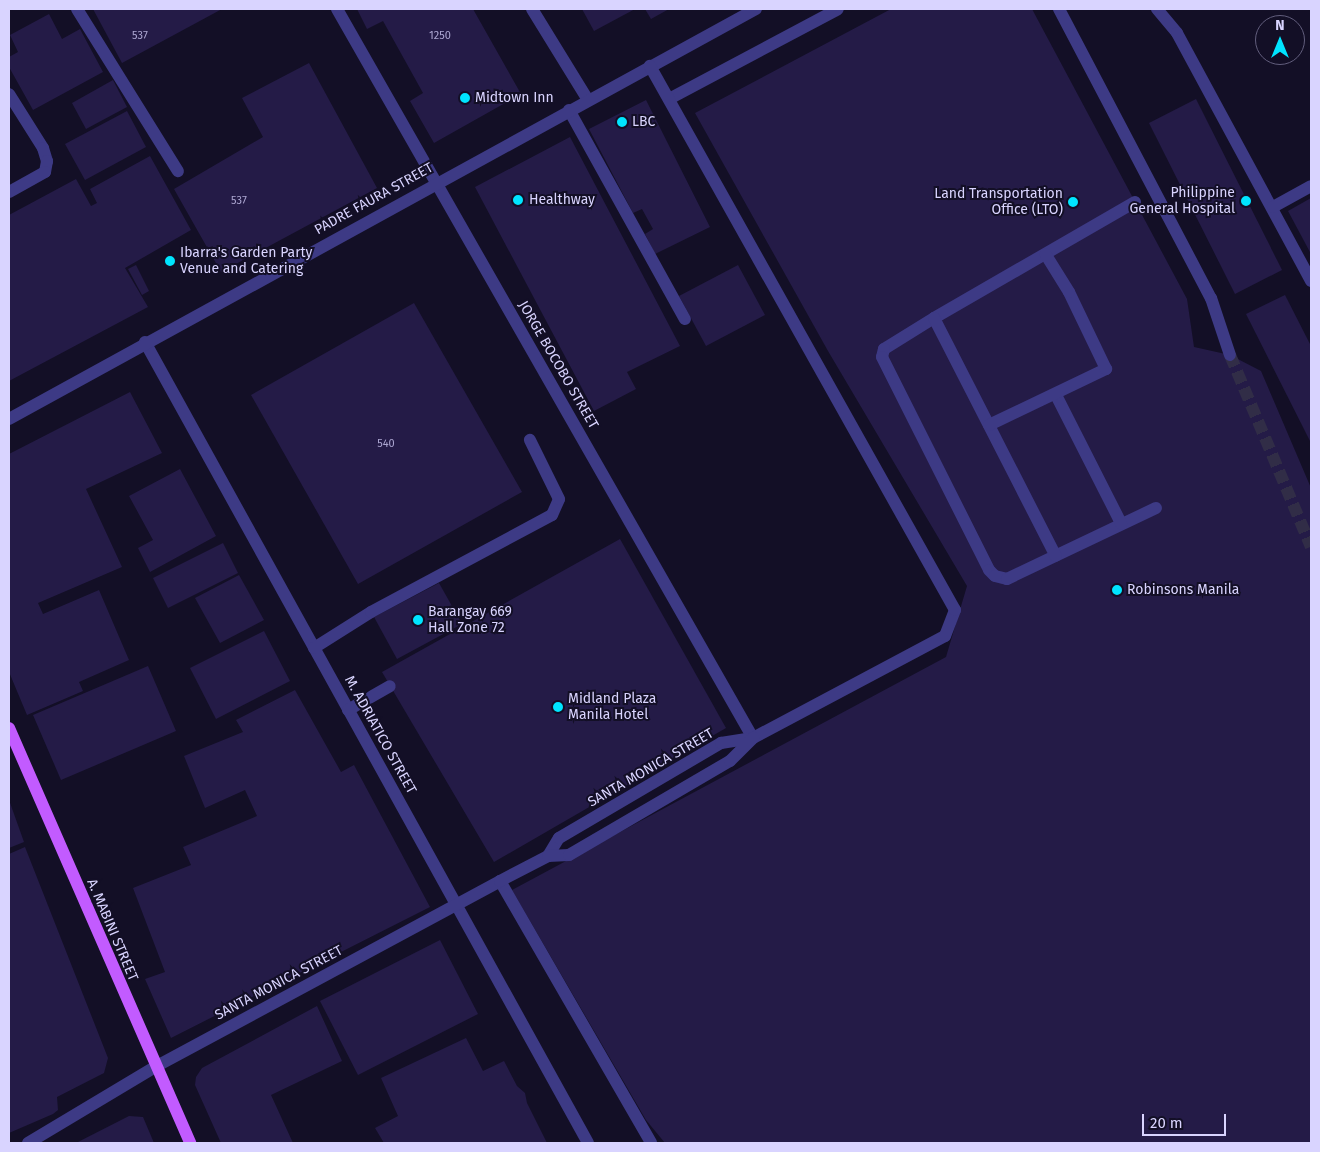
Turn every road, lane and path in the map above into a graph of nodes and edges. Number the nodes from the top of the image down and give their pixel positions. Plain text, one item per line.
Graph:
1 (77, 9) edge
2 (337, 9) edge
3 (532, 9) edge
4 (756, 9) edge
5 (838, 9) edge
6 (1058, 9) edge
7 (1158, 9) edge
8 (650, 66) junction
9 (9, 94) edge
10 (670, 99) junction
11 (588, 100) junction
12 (569, 110) junction
13 (178, 171) dead end
14 (436, 182) junction
15 (1311, 186) edge
16 (9, 192) edge
17 (1135, 202) dead end
18 (1273, 207) junction
19 (1046, 254) junction
20 (1311, 281) edge
21 (934, 318) junction
22 (685, 319) dead end
23 (145, 342) junction
24 (1230, 355) tunnel mouth
25 (1056, 395) junction
26 (9, 419) edge
27 (989, 425) junction
28 (530, 440) dead end
29 (1156, 508) dead end
30 (1121, 523) junction
31 (1056, 556) junction
32 (314, 648) junction
33 (390, 686) dead end
34 (348, 710) junction
35 (9, 728) edge
36 (753, 738) junction
37 (548, 856) junction
38 (500, 881) junction
39 (457, 906) junction
40 (155, 1067) junction
41 (28, 1143) edge
42 (190, 1143) edge
43 (588, 1143) edge
44 (651, 1143) edge

1 - 13 street
2 - 14 street, JORGE BOCOBO STREET
3 - 11 street
4 - 8 street, PADRE FAURA STREET
5 - 10 street
6 - 24 street
7 - 18 street
8 - 10 street
8 - 11 street, PADRE FAURA STREET
9 - 16 street
10 - 36 street
11 - 12 street, PADRE FAURA STREET
12 - 14 street, PADRE FAURA STREET
12 - 22 street
14 - 23 street, PADRE FAURA STREET
14 - 36 street, JORGE BOCOBO STREET
15 - 18 street
17 - 19 street
18 - 20 street
19 - 21 street
19 - 25 street
21 - 27 street
21 - 31 street
23 - 26 street, PADRE FAURA STREET
23 - 32 street, M. ADRIATICO STREET
25 - 27 street
25 - 30 street
27 - 31 street
28 - 32 street
29 - 30 street
30 - 31 street
32 - 34 street, M. ADRIATICO STREET
33 - 34 street
34 - 39 street, M. ADRIATICO STREET
35 - 40 main road, A. MABINI STREET
36 - 37 street, SANTA MONICA STREET
36 - 37 street, SANTA MONICA STREET
37 - 38 street, SANTA MONICA STREET
38 - 39 street, SANTA MONICA STREET
38 - 44 street
39 - 40 street, SANTA MONICA STREET
39 - 43 street, M. ADRIATICO STREET
40 - 41 street, SANTA MONICA STREET
40 - 42 main road, A. MABINI STREET

